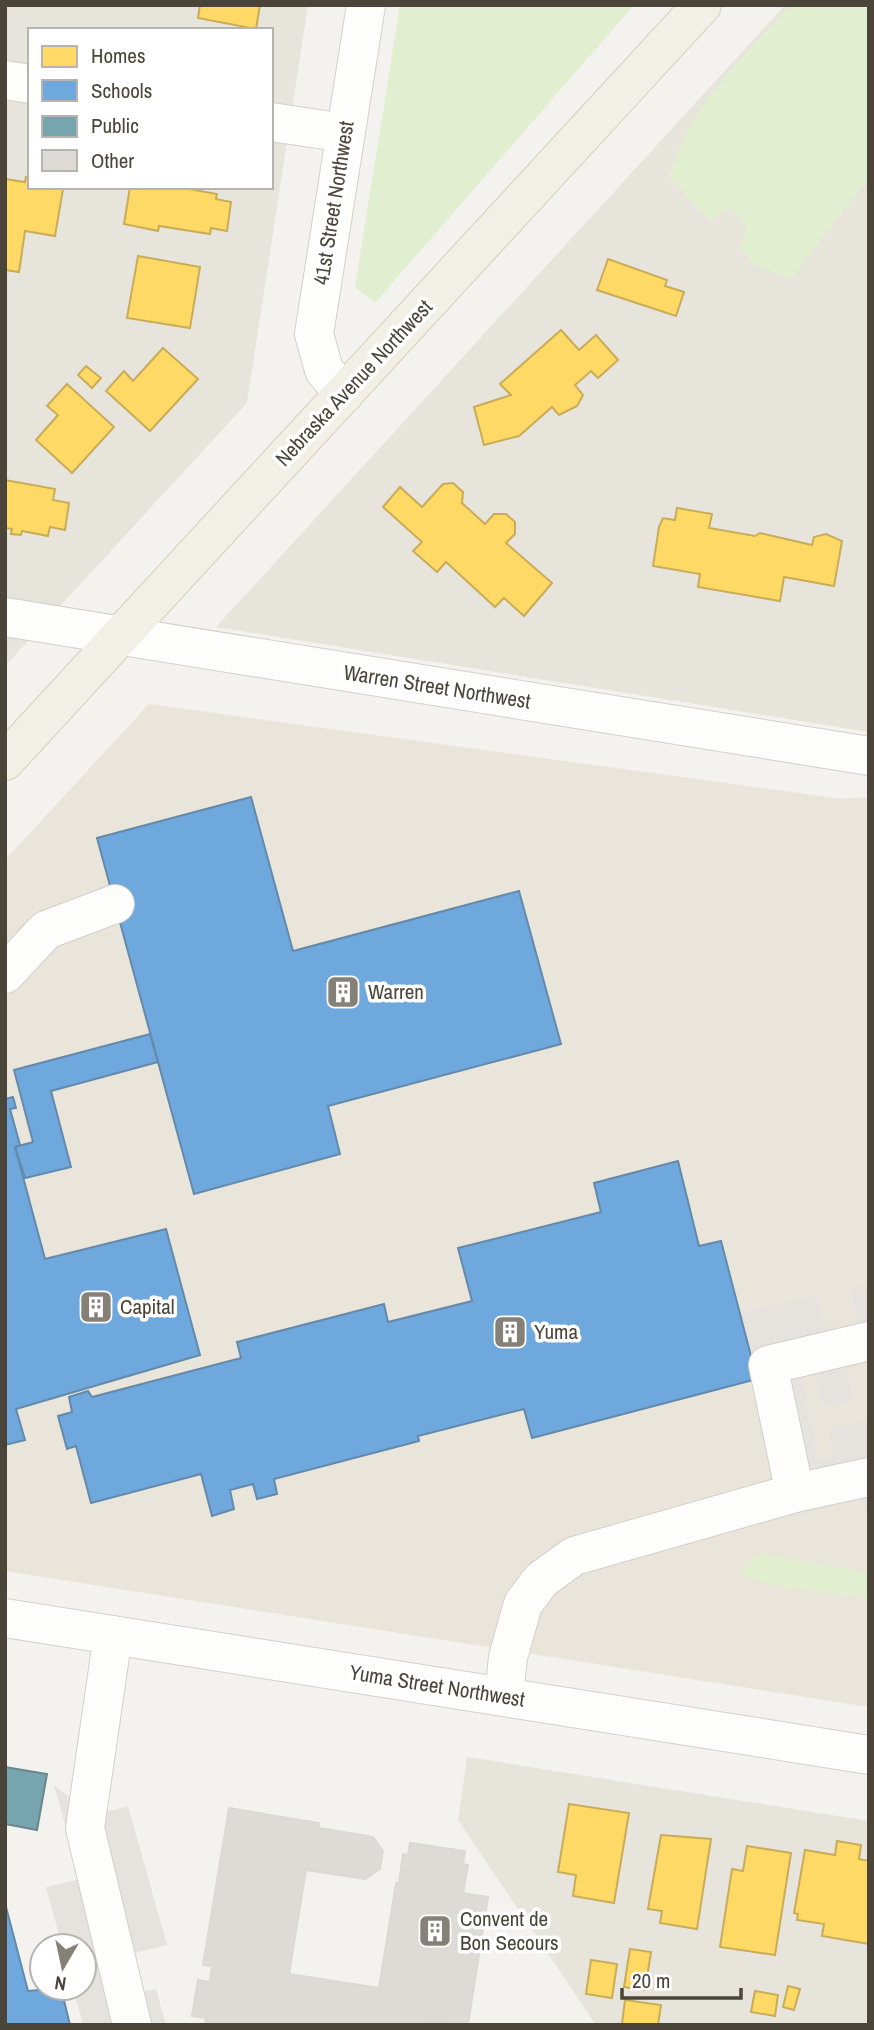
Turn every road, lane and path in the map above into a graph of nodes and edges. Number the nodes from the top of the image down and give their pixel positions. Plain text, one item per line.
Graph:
1 (366, 5) edge
2 (702, 5) edge
3 (5, 80) edge
4 (28, 84) edge
5 (273, 121) edge
6 (345, 133) junction
7 (344, 394) junction
8 (5, 617) edge
9 (120, 637) junction
10 (869, 755) edge
11 (5, 761) edge
12 (114, 904) dead end
13 (5, 974) edge
14 (869, 1342) edge
15 (869, 1477) edge
16 (795, 1493) junction
17 (5, 1618) edge
18 (113, 1635) junction
19 (504, 1696) junction
20 (869, 1755) edge
21 (132, 2025) edge

1 - 6 street, 41st Street Northwest
2 - 7 main road, Nebraska Avenue Northwest
3 - 4 street
5 - 6 street
6 - 7 street, 41st Street Northwest
7 - 9 main road, Nebraska Avenue Northwest
8 - 9 street, Warren Street Northwest
9 - 10 street, Warren Street Northwest
9 - 11 main road, Nebraska Avenue Northwest
12 - 13 street
14 - 16 street
15 - 16 street
16 - 19 street
17 - 18 street, Yuma Street Northwest
18 - 19 street, Yuma Street Northwest
18 - 21 street
19 - 20 street, Yuma Street Northwest

